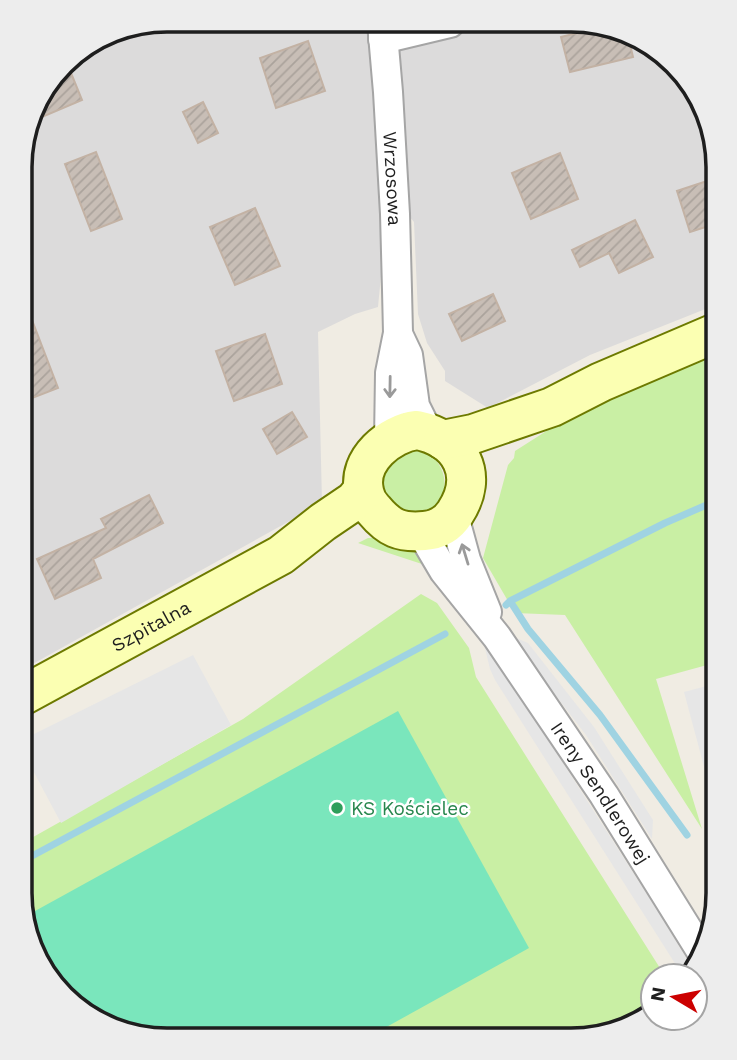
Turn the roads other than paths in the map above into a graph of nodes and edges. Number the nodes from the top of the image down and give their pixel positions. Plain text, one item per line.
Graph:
1 (382, 32) edge
2 (398, 333) junction
3 (706, 337) edge
4 (388, 441) junction
5 (445, 446) junction
6 (363, 491) junction
7 (420, 524) junction
8 (281, 555) junction
9 (32, 690) edge
10 (696, 943) edge

1 - 2 street, Wrzosowa
2 -> 4 street, Wrzosowa
2 - 5 street, Wrzosowa
3 - 5 main road
4 - 5 main road
4 - 6 main road
5 - 7 main road
6 - 7 main road
6 - 8 main road, Szpitalna
7 - 8 main road, Szpitalna
7 - 10 street, Ireny Sendlerowej
8 - 9 main road, Szpitalna

